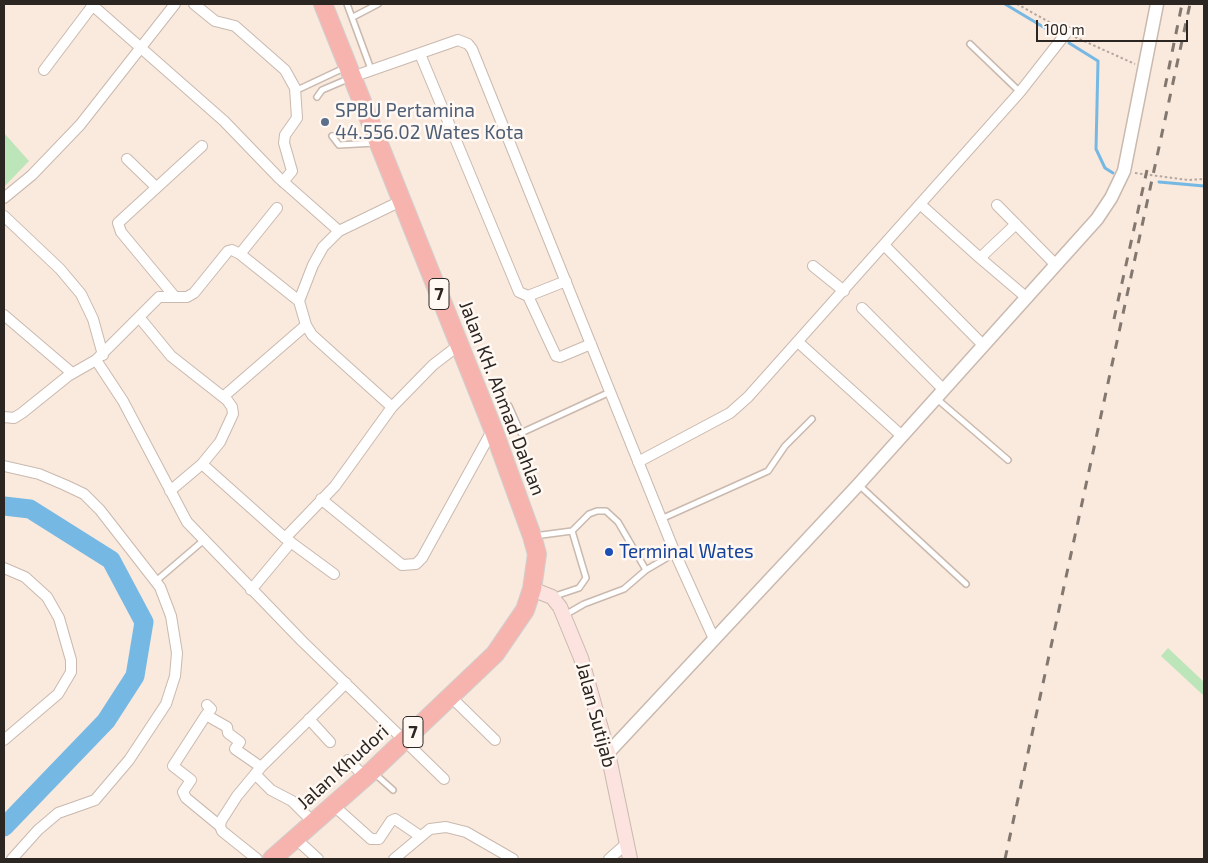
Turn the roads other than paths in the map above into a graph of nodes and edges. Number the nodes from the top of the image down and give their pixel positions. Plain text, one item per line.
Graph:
1 (92, 4) edge
2 (175, 4) edge
3 (194, 4) edge
4 (323, 4) edge
5 (347, 4) edge
6 (378, 4) edge
7 (1157, 4) edge
8 (353, 17) junction
9 (1067, 32) road end
10 (970, 44) dead end
11 (142, 48) junction
12 (420, 54) junction
13 (44, 70) dead end
14 (350, 72) junction
15 (372, 72) junction
16 (295, 91) junction
17 (1020, 92) junction
18 (317, 97) dead end
19 (332, 136) dead end
20 (378, 143) junction
21 (202, 146) dead end
22 (127, 159) dead end
23 (283, 182) junction
24 (156, 187) junction
25 (4, 198) edge
26 (402, 201) junction
27 (920, 204) junction
28 (997, 205) dead end
29 (278, 208) dead end
30 (4, 216) edge
31 (1016, 224) junction
32 (339, 231) junction
33 (884, 245) junction
34 (240, 254) junction
35 (980, 258) junction
36 (1056, 265) junction
37 (813, 266) dead end
38 (566, 281) junction
39 (844, 291) junction
40 (528, 296) junction
41 (175, 297) junction
42 (1027, 298) junction
43 (299, 301) junction
44 (862, 308) dead end
45 (4, 315) edge
46 (139, 317) junction
47 (306, 325) junction
48 (798, 342) junction
49 (591, 344) junction
50 (459, 345) junction
51 (984, 346) junction
52 (100, 358) junction
53 (72, 373) junction
54 (610, 392) junction
55 (940, 394) junction
56 (223, 397) junction
57 (509, 406) dead end
58 (392, 407) junction
59 (4, 417) edge
60 (812, 419) dead end
61 (493, 429) junction
62 (902, 436) junction
63 (1008, 460) dead end
64 (638, 462) junction
65 (202, 464) junction
66 (4, 466) edge
67 (858, 485) junction
68 (170, 491) junction
69 (322, 500) junction
70 (661, 519) junction
71 (572, 531) junction
72 (532, 536) junction
73 (204, 540) junction
74 (288, 540) junction
75 (675, 553) junction
76 (4, 568) edge
77 (646, 570) junction
78 (334, 574) dead end
79 (156, 581) junction
80 (966, 584) dead end
81 (532, 589) junction
82 (251, 590) junction
83 (552, 597) junction
84 (564, 616) junction
85 (714, 639) junction
86 (346, 683) junction
87 (451, 697) junction
88 (309, 719) junction
89 (406, 739) junction
90 (4, 740) edge
91 (495, 740) dead end
92 (330, 742) dead end
93 (608, 753) junction
94 (348, 760) dead end
95 (258, 770) junction
96 (368, 774) junction
97 (444, 779) dead end
98 (393, 790) dead end
99 (333, 805) junction
100 (313, 822) junction
101 (220, 826) junction
102 (420, 836) junction
103 (295, 838) junction
104 (626, 844) junction
105 (21, 855) edge
106 (12, 859) edge
107 (257, 859) edge
108 (272, 859) edge
109 (318, 859) edge
110 (394, 859) edge
111 (513, 859) edge
112 (609, 859) edge
113 (630, 859) edge

1 - 11 street
1 - 13 street
2 - 11 street
3 - 16 street
4 - 14 highway, Jalan KH. Ahmad Dahlan / 7
5 - 8 lane
6 - 8 lane
7 - 36 street
8 - 15 lane
9 - 17 street
10 - 17 lane
11 - 23 street
11 - 25 street
12 - 15 street
12 - 38 street
12 - 40 street
14 - 15 street
14 - 16 lane
14 - 18 lane
14 - 20 highway, Jalan KH. Ahmad Dahlan / 7
16 - 23 street
17 - 27 street
19 - 20 lane
20 - 26 highway, Jalan KH. Ahmad Dahlan / 7
21 - 24 street
22 - 24 street
23 - 32 street
24 - 41 street
26 - 32 street
26 - 50 highway, Jalan KH. Ahmad Dahlan / 7
27 - 33 street
27 - 35 street
28 - 31 street
29 - 34 street
30 - 52 street
31 - 35 street
31 - 36 street
32 - 43 street
33 - 39 street
33 - 51 street
34 - 41 street
34 - 43 street
35 - 42 street
36 - 42 street
37 - 39 street
38 - 40 street
38 - 49 street
39 - 48 street
40 - 49 street
41 - 46 street
42 - 51 street
43 - 47 street
44 - 55 street
45 - 53 street
46 - 52 street
46 - 56 street
47 - 56 street
47 - 58 street
48 - 62 street
48 - 64 street
49 - 54 street
50 - 58 street
50 - 61 highway, Jalan KH. Ahmad Dahlan / 7
51 - 55 street
52 - 53 street
52 - 68 street
53 - 59 street
54 - 57 lane
54 - 64 street
55 - 62 street
55 - 63 lane
56 - 65 street
58 - 69 street
60 - 70 lane
61 - 69 street
61 - 72 highway, Jalan KH. Ahmad Dahlan / 7
62 - 67 street
64 - 70 street
65 - 68 street
65 - 74 street
66 - 79 street
67 - 80 lane
67 - 85 street
68 - 73 street
69 - 74 street
70 - 75 street
71 - 72 lane
71 - 77 lane
71 - 83 lane
72 - 81 highway, Jalan KH. Ahmad Dahlan / 7
73 - 79 lane
73 - 82 street
74 - 78 street
74 - 82 street
75 - 77 lane
75 - 85 street
76 - 90 street
77 - 84 lane
79 - 105 street
81 - 83 main road
81 - 87 highway, Jalan Khudori / 7
82 - 86 street
83 - 84 main road, Jalan Sutijab
84 - 93 main road, Jalan Sutijab
85 - 93 street
86 - 88 street
86 - 89 street
87 - 89 highway, Jalan Khudori / 7
87 - 91 street
88 - 92 street
88 - 95 street
89 - 96 highway, Jalan Khudori / 7
89 - 97 street
93 - 104 main road, Jalan Sutijab
94 - 96 street
95 - 100 street
95 - 101 street
95 - 101 street
96 - 98 lane
96 - 99 highway, Jalan Khudori / 7
99 - 100 highway, Jalan Khudori / 7
99 - 102 street
100 - 103 highway, Jalan Khudori / 7
101 - 107 street
102 - 110 street
102 - 111 street
103 - 108 highway, Jalan Khudori / 7
103 - 109 street
104 - 112 street
104 - 113 main road, Jalan Sutijab
105 - 106 street

